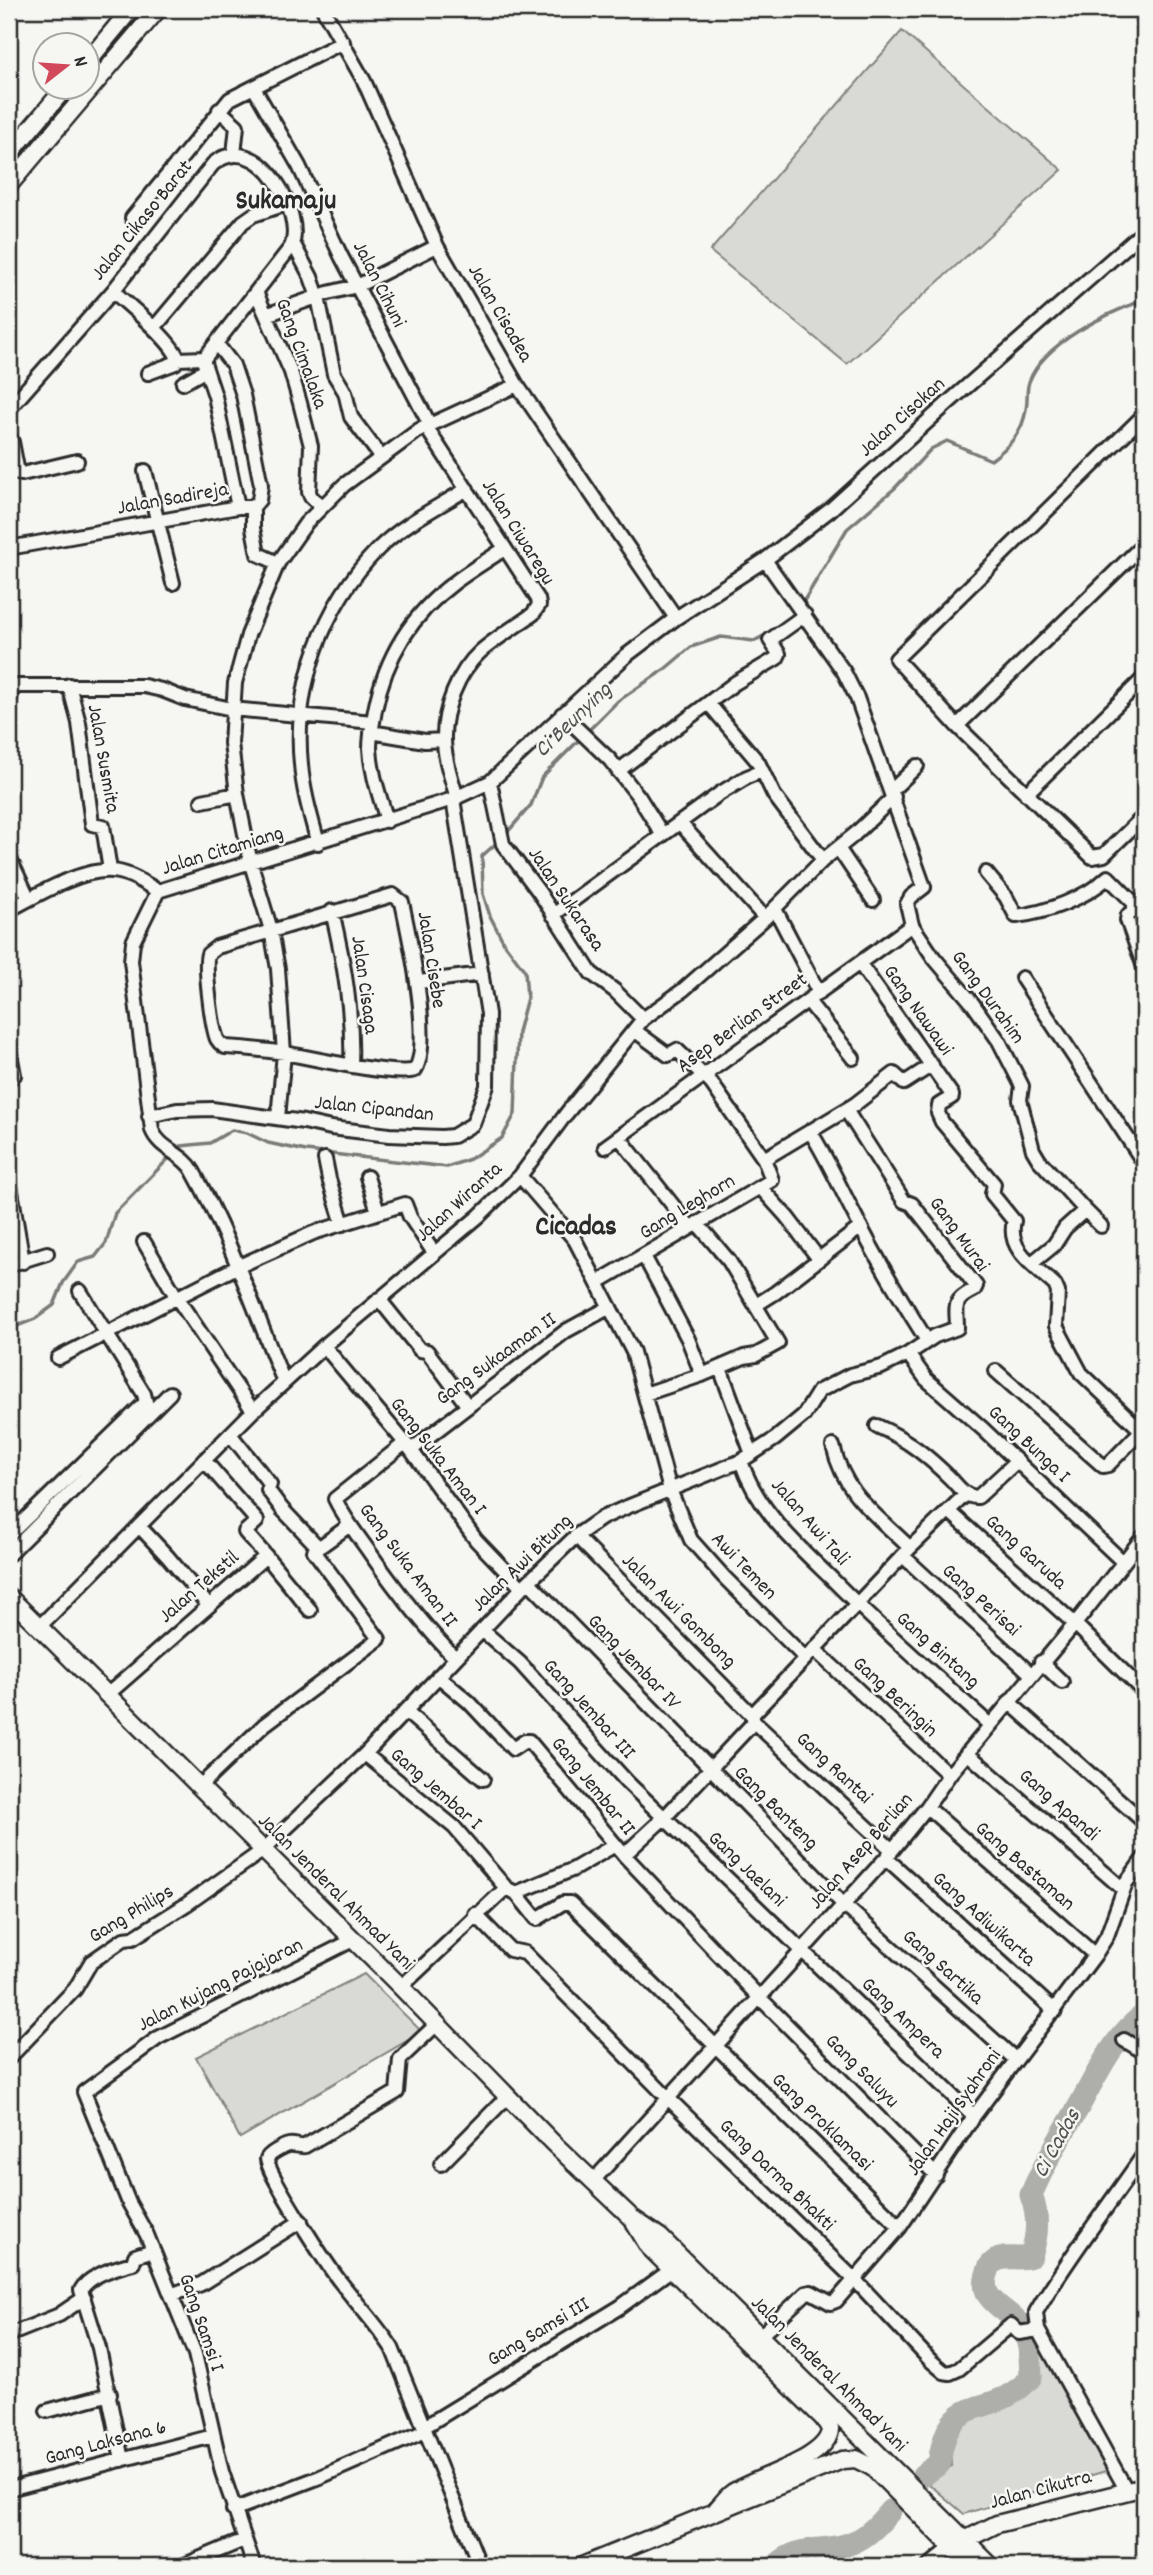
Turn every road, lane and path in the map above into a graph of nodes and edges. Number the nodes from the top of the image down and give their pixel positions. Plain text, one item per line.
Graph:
1 (131, 9) edge
2 (158, 9) edge
3 (323, 9) edge
4 (343, 42) junction
5 (102, 44) edge
6 (254, 88) junction
7 (53, 102) edge
8 (219, 110) junction
9 (9, 154) edge
10 (234, 154) junction
11 (9, 186) edge
12 (286, 204) junction
13 (132, 218) dead end
14 (1144, 231) edge
15 (293, 243) junction
16 (438, 246) junction
17 (357, 286) junction
18 (113, 290) junction
19 (256, 292) junction
20 (318, 297) junction
21 (266, 315) junction
22 (153, 328) junction
23 (216, 343) junction
24 (178, 359) junction
25 (205, 364) junction
26 (148, 373) dead end
27 (183, 383) dead end
28 (517, 385) junction
29 (9, 409) edge
30 (1144, 415) edge
31 (428, 426) junction
32 (9, 438) edge
33 (381, 457) junction
34 (77, 461) dead end
35 (145, 471) dead end
36 (467, 489) junction
37 (238, 507) junction
38 (253, 507) junction
39 (322, 507) junction
40 (159, 522) junction
41 (1144, 544) edge
42 (9, 548) edge
43 (504, 549) junction
44 (765, 560) junction
45 (278, 563) junction
46 (173, 583) dead end
47 (804, 613) junction
48 (676, 618) junction
49 (1144, 678) edge
50 (69, 685) junction
51 (12, 686) edge
52 (9, 702) edge
53 (709, 704) junction
54 (232, 709) junction
55 (562, 714) junction
56 (301, 716) junction
57 (957, 726) junction
58 (372, 727) junction
59 (444, 740) junction
60 (917, 766) dead end
61 (618, 771) junction
62 (762, 771) junction
63 (490, 782) junction
64 (237, 794) junction
65 (892, 794) junction
66 (1027, 794) junction
67 (455, 799) junction
68 (202, 801) dead end
69 (1144, 816) edge
70 (387, 821) junction
71 (680, 823) junction
72 (663, 834) junction
73 (318, 843) junction
74 (838, 848) junction
75 (9, 857) edge
76 (823, 860) junction
77 (251, 864) junction
78 (110, 870) junction
79 (986, 873) dead end
80 (158, 891) junction
81 (29, 899) junction
82 (873, 900) dead end
83 (9, 910) edge
84 (1140, 910) edge
85 (332, 911) junction
86 (770, 914) junction
87 (553, 915) junction
88 (908, 928) junction
89 (271, 930) junction
90 (860, 964) junction
91 (1144, 967) edge
92 (482, 974) junction
93 (1022, 978) dead end
94 (419, 982) junction
95 (813, 997) junction
96 (643, 1019) junction
97 (634, 1030) junction
98 (9, 1048) edge
99 (284, 1053) junction
100 (853, 1058) dead end
101 (351, 1065) junction
102 (932, 1065) junction
103 (704, 1075) junction
104 (9, 1079) edge
105 (846, 1110) junction
106 (149, 1116) junction
107 (278, 1118) junction
108 (810, 1131) junction
109 (619, 1137) junction
110 (605, 1147) dead end
111 (325, 1159) dead end
112 (764, 1159) junction
113 (1144, 1163) edge
114 (520, 1176) junction
115 (367, 1177) dead end
116 (9, 1179) edge
117 (760, 1188) junction
118 (1085, 1210) junction
119 (378, 1212) junction
120 (343, 1224) junction
121 (694, 1225) junction
122 (1101, 1226) dead end
123 (860, 1227) junction
124 (144, 1242) dead end
125 (47, 1253) dead end
126 (434, 1253) junction
127 (644, 1256) junction
128 (819, 1259) junction
129 (23, 1262) junction
130 (1032, 1264) junction
131 (9, 1265) edge
132 (237, 1267) junction
133 (598, 1282) junction
134 (80, 1292) dead end
135 (177, 1298) junction
136 (379, 1299) junction
137 (756, 1305) junction
138 (610, 1307) junction
139 (106, 1334) junction
140 (926, 1339) dead end
141 (324, 1346) junction
142 (902, 1357) junction
143 (58, 1358) dead end
144 (720, 1368) junction
145 (996, 1371) dead end
146 (702, 1376) junction
147 (284, 1382) junction
148 (170, 1393) dead end
149 (645, 1394) junction
150 (467, 1405) junction
151 (253, 1411) junction
152 (877, 1426) dead end
153 (1143, 1431) edge
154 (230, 1434) junction
155 (832, 1446) dead end
156 (408, 1447) junction
157 (747, 1457) junction
158 (204, 1460) junction
159 (1016, 1462) junction
160 (670, 1490) junction
161 (966, 1494) junction
162 (948, 1511) junction
163 (350, 1525) junction
164 (139, 1526) junction
165 (9, 1535) edge
166 (576, 1536) junction
167 (1144, 1536) edge
168 (319, 1548) junction
169 (907, 1552) junction
170 (9, 1554) edge
171 (266, 1556) junction
172 (1123, 1562) junction
173 (525, 1585) junction
174 (9, 1597) edge
175 (208, 1605) junction
176 (858, 1605) junction
177 (310, 1610) dead end
178 (1075, 1624) junction
179 (39, 1627) junction
180 (482, 1630) junction
181 (810, 1654) junction
182 (455, 1658) junction
183 (1041, 1662) junction
184 (1031, 1674) junction
185 (438, 1676) junction
186 (1062, 1682) dead end
187 (1144, 1685) edge
188 (107, 1695) junction
189 (1009, 1702) junction
190 (405, 1711) junction
191 (753, 1718) junction
192 (990, 1725) junction
193 (967, 1753) junction
194 (365, 1754) junction
195 (709, 1770) junction
196 (949, 1775) junction
197 (483, 1779) dead end
198 (199, 1787) junction
199 (927, 1807) junction
200 (664, 1818) junction
201 (1144, 1822) edge
202 (615, 1845) junction
203 (262, 1851) junction
204 (889, 1854) junction
205 (624, 1855) junction
206 (1144, 1858) edge
207 (1124, 1889) junction
208 (511, 1890) junction
209 (844, 1905) junction
210 (475, 1914) junction
211 (353, 1940) junction
212 (802, 1949) junction
213 (1096, 1955) junction
214 (401, 1987) junction
215 (759, 1997) junction
216 (1055, 2011) junction
217 (437, 2024) junction
218 (1124, 2040) dead end
219 (715, 2046) junction
220 (1144, 2052) edge
221 (9, 2058) edge
222 (1016, 2060) junction
223 (508, 2096) junction
224 (669, 2099) junction
225 (87, 2100) joint
226 (974, 2116) junction
227 (1144, 2154) edge
228 (441, 2164) dead end
229 (936, 2175) junction
230 (593, 2181) junction
231 (632, 2218) junction
232 (301, 2221) junction
233 (900, 2227) junction
234 (153, 2250) junction
235 (672, 2269) junction
236 (856, 2281) junction
237 (172, 2295) junction
238 (84, 2298) junction
239 (1028, 2331) junction
240 (9, 2335) edge
241 (760, 2336) junction
242 (110, 2394) junction
243 (47, 2411) dead end
244 (427, 2425) junction
245 (213, 2435) junction
246 (122, 2460) junction
247 (1144, 2487) edge
248 (9, 2489) edge
249 (1127, 2491) junction
250 (717, 2509) junction
251 (233, 2510) junction
252 (244, 2540) junction
253 (958, 2543) junction
254 (181, 2566) edge
255 (254, 2566) edge
256 (480, 2566) edge
257 (582, 2566) edge
258 (929, 2566) edge
259 (971, 2566) edge
260 (991, 2566) edge

1 - 5 main road
2 - 11 main road
3 - 4 street, Jalan Cisadea
4 - 6 street
4 - 16 street, Jalan Cisadea
6 - 8 street
6 - 17 street, Jalan Cihuni
7 - 9 main road
8 - 10 street
8 - 13 street
10 - 12 street
10 - 18 street, Jalan Cikaso Barat
12 - 15 street
12 - 22 street
14 - 44 street, Jalan Cisokan
15 - 19 street
15 - 20 street
16 - 17 street
16 - 28 street, Jalan Cisadea
17 - 20 street
17 - 31 street, Jalan Cihuni
18 - 22 street
18 - 29 street, Jalan Cikaso Barat
19 - 21 street, Gang Cimalaka
19 - 23 street
20 - 21 street
20 - 33 street
21 - 39 street, Gang Cimalaka
22 - 24 street
23 - 25 street
23 - 38 street, Jalan Sadireja
24 - 25 street
24 - 26 street
25 - 27 street
25 - 37 street
28 - 31 street
28 - 48 street, Jalan Cisadea
30 - 57 street
31 - 33 street
31 - 36 street, Jalan Ciwaregu
32 - 34 street
33 - 39 street
35 - 40 street
36 - 43 street, Jalan Ciwaregu
36 - 56 street
37 - 38 street, Jalan Sadireja
37 - 40 street, Jalan Sadireja
38 - 45 street
39 - 45 street
40 - 42 street, Jalan Sadireja
40 - 46 street
41 - 57 street
43 - 58 street
43 - 59 street, Jalan Ciwaregu
44 - 47 street
44 - 48 street, Jalan Cisokan
45 - 54 street
47 - 53 street
47 - 65 street
48 - 55 street, Jalan Citamiang
49 - 66 street
50 - 51 street, Jalan Susmita
50 - 54 street, Jalan Susmita
50 - 78 street, Jalan Susmita
51 - 52 street
53 - 61 street
53 - 62 street
54 - 56 street, Jalan Susmita
54 - 64 street
55 - 61 street
55 - 63 street, Jalan Citamiang
56 - 58 street, Jalan Susmita
56 - 73 street
57 - 66 street
58 - 59 street, Jalan Susmita
58 - 70 street
59 - 67 street, Jalan Ciwaregu
60 - 65 street, Jalan Wiranta
61 - 72 street
62 - 71 street
62 - 76 street
63 - 67 street, Jalan Citamiang
63 - 87 street, Jalan Sukarasa
64 - 68 street
64 - 77 street
65 - 74 street, Jalan Wiranta
65 - 88 street
66 - 69 street
67 - 70 street, Jalan Citamiang
67 - 92 street, Jalan Cipandan
70 - 73 street, Jalan Citamiang
71 - 72 street
71 - 86 street
72 - 87 street
73 - 77 street, Jalan Citamiang
74 - 76 street, Jalan Wiranta
74 - 82 street
75 - 81 street
76 - 86 street, Jalan Wiranta
77 - 80 street, Jalan Citamiang
77 - 89 street
78 - 80 street
78 - 81 street
79 - 84 street
80 - 106 street, Jalan Citamiang
81 - 83 street
84 - 91 street
85 - 89 street, Jalan Cisebe
85 - 94 street, Jalan Cisebe
85 - 101 street, Jalan Cisaga
86 - 95 street
86 - 96 street, Jalan Wiranta
87 - 96 street, Jalan Sukarasa
88 - 90 street, Asep Berlian Street
88 - 118 street, Gang Durahim
89 - 99 street
89 - 99 street, Jalan Cisebe
90 - 95 street, Asep Berlian Street
90 - 102 street, Gang Nawawi
92 - 94 street
92 - 107 street, Jalan Cipandan
93 - 113 street
94 - 101 street, Jalan Cisebe
95 - 100 street
95 - 103 street, Asep Berlian Street
96 - 97 street, Jalan Wiranta
97 - 103 street
97 - 114 street, Jalan Wiranta
98 - 104 street
99 - 101 street, Jalan Cisebe
99 - 107 street
102 - 105 street
102 - 130 street, Gang Nawawi
103 - 109 street, Asep Berlian Street
103 - 112 street
105 - 108 street
105 - 142 street, Gang Murai
106 - 107 street, Jalan Cipandan
106 - 132 street, Jalan Citamiang
108 - 112 street
108 - 123 street
109 - 110 street, Asep Berlian Street
109 - 121 street
111 - 120 street
112 - 117 street
114 - 126 street, Jalan Wiranta
114 - 133 street, Awi Temen
115 - 119 street
116 - 129 street
117 - 121 street, Gang Leghorn
117 - 128 street
118 - 122 street, Gang Durahim
118 - 130 street
119 - 120 street
119 - 126 street
120 - 132 street
121 - 127 street, Gang Leghorn
121 - 137 street
123 - 128 street
123 - 140 street
124 - 135 street
125 - 129 street
126 - 136 street, Jalan Wiranta
127 - 133 street, Gang Leghorn
127 - 146 street
128 - 137 street
129 - 131 street
130 - 153 street
132 - 135 street
132 - 147 street, Jalan Citamiang
133 - 138 street, Awi Temen
134 - 139 street
135 - 139 street
135 - 151 street
136 - 141 street, Jalan Wiranta
136 - 150 street
137 - 144 street
138 - 149 street, Awi Temen
138 - 150 street, Gang Sukaaman II
139 - 143 street
139 - 165 street
141 - 147 street, Jalan Wiranta
141 - 156 street, Gang Suka Aman I
142 - 157 street, Jalan Awi Bitung
142 - 159 street, Gang Bunga I
144 - 146 street
144 - 157 street, Jalan Awi Tali
145 - 153 street
146 - 149 street
147 - 151 street, Jalan Wiranta
148 - 170 street
149 - 160 street, Awi Temen
150 - 156 street, Gang Sukaaman II
151 - 154 street, Jalan Wiranta
152 - 161 street
154 - 158 street, Jalan Wiranta
154 - 168 street
155 - 169 street, Gang Perisai
156 - 163 street, Gang Suka Aman II
156 - 173 street, Gang Suka Aman I
157 - 160 street, Jalan Awi Bitung
157 - 176 street, Jalan Awi Tali
158 - 164 street, Jalan Wiranta
158 - 171 street
159 - 161 street
159 - 172 street, Gang Bunga I
160 - 166 street, Jalan Awi Bitung
160 - 181 street, Awi Temen
161 - 162 street
162 - 169 street
162 - 178 street, Gang Garuda
163 - 168 street
163 - 182 street, Gang Suka Aman II
164 - 175 street
164 - 179 street, Jalan Wiranta
166 - 173 street, Jalan Awi Bitung
166 - 191 street, Jalan Awi Gombong
167 - 172 street, Jalan Asep Berlian
168 - 198 street
169 - 176 street
169 - 184 street, Gang Perisai
171 - 175 street, Jalan Tekstil
171 - 177 street, Jalan Tekstil
172 - 178 street, Jalan Asep Berlian
173 - 180 street, Jalan Awi Bitung
173 - 195 street, Gang Jembar IV
174 - 179 main road, Jalan Jenderal Ahmad Yani
175 - 188 street, Jalan Tekstil
176 - 181 street
176 - 192 street, Gang Bintang
178 - 183 street, Jalan Asep Berlian
178 - 187 street, Gang Garuda
179 - 188 main road, Jalan Jenderal Ahmad Yani
180 - 182 street, Jalan Awi Bitung
180 - 200 street, Gang Jembar III
181 - 191 street
181 - 196 street, Gang Beringin
182 - 185 street, Jalan Awi Bitung
183 - 184 street, Jalan Asep Berlian
183 - 186 street
184 - 189 street, Jalan Asep Berlian
185 - 190 street, Jalan Awi Bitung
185 - 202 street, Gang Jembar II
188 - 198 main road, Jalan Jenderal Ahmad Yani
189 - 192 street, Jalan Asep Berlian
189 - 201 street
190 - 194 street, Jalan Awi Bitung
190 - 197 street
191 - 195 street
191 - 204 street, Gang Rantai
192 - 193 street, Jalan Asep Berlian
193 - 196 street, Jalan Asep Berlian
193 - 207 street, Gang Apandi
194 - 203 street, Jalan Awi Bitung
194 - 208 street, Gang Jembar I
195 - 200 street
195 - 209 street, Gang Banteng
196 - 199 street, Jalan Asep Berlian
198 - 203 main road, Jalan Jenderal Ahmad Yani
199 - 204 street, Jalan Asep Berlian
199 - 213 street, Gang Bastaman
200 - 205 street
200 - 212 street, Gang Jaelani
202 - 205 street, Gang Jembar II
202 - 208 street
203 - 211 main road, Jalan Jenderal Ahmad Yani
203 - 221 street, Gang Philips
204 - 209 street, Jalan Asep Berlian
204 - 216 street, Gang Adiwikarta
205 - 215 street, Gang Jembar II
206 - 207 street, Jalan Haji Syahroni
207 - 213 street, Jalan Haji Syahroni
208 - 210 street
208 - 219 street, Gang Jembar I
209 - 212 street, Jalan Asep Berlian
209 - 222 street, Gang Sartika
210 - 214 street
210 - 224 street, Gang Darma Bhakti
211 - 214 main road, Jalan Jenderal Ahmad Yani
211 - 225 street, Jalan Kujang Pajajaran
212 - 215 street, Jalan Asep Berlian
212 - 226 street, Gang Ampera
213 - 216 street, Jalan Haji Syahroni
214 - 217 main road, Jalan Jenderal Ahmad Yani
215 - 219 street, Jalan Asep Berlian
215 - 229 street, Gang Saluyu
216 - 222 street, Jalan Haji Syahroni
217 - 223 main road, Jalan Jenderal Ahmad Yani
217 - 232 street
218 - 220 street
219 - 224 street, Jalan Asep Berlian
219 - 233 street, Gang Proklamasi
222 - 226 street, Jalan Haji Syahroni
223 - 228 street
223 - 230 main road, Jalan Jenderal Ahmad Yani
224 - 230 street, Jalan Asep Berlian
224 - 236 street, Gang Darma Bhakti
225 - 234 street, Gang Samsi I
226 - 229 street, Jalan Haji Syahroni
227 - 239 street
229 - 233 street, Jalan Haji Syahroni
230 - 231 main road, Jalan Jenderal Ahmad Yani
231 - 235 main road, Jalan Jenderal Ahmad Yani
231 - 241 main road, Jalan Jenderal Ahmad Yani
232 - 237 street
232 - 244 street
233 - 236 street, Jalan Haji Syahroni
234 - 237 street, Gang Samsi I
234 - 238 street
235 - 244 street, Gang Samsi III
235 - 250 main road, Jalan Jenderal Ahmad Yani
236 - 239 street, Gang Darma Bhakti
236 - 241 street, Jalan Haji Syahroni
237 - 245 street, Gang Samsi I
238 - 240 street
238 - 242 street
239 - 249 street
241 - 253 main road, Jalan Jenderal Ahmad Yani
242 - 243 street
242 - 246 street
244 - 251 street, Gang Samsi III
244 - 256 street
245 - 246 street, Gang Laksana 6
245 - 251 street, Gang Samsi I
246 - 248 street, Gang Laksana 6
247 - 249 main road, Jalan Cikutra
249 - 253 main road, Jalan Cikutra
250 - 253 main road, Jalan Jenderal Ahmad Yani
250 - 257 main road
251 - 252 street, Gang Samsi I
252 - 254 street
252 - 255 street, Gang Samsi I
253 - 258 street
253 - 259 main road, Jalan Jenderal Ahmad Yani
253 - 260 main road, Jalan Jenderal Ahmad Yani

